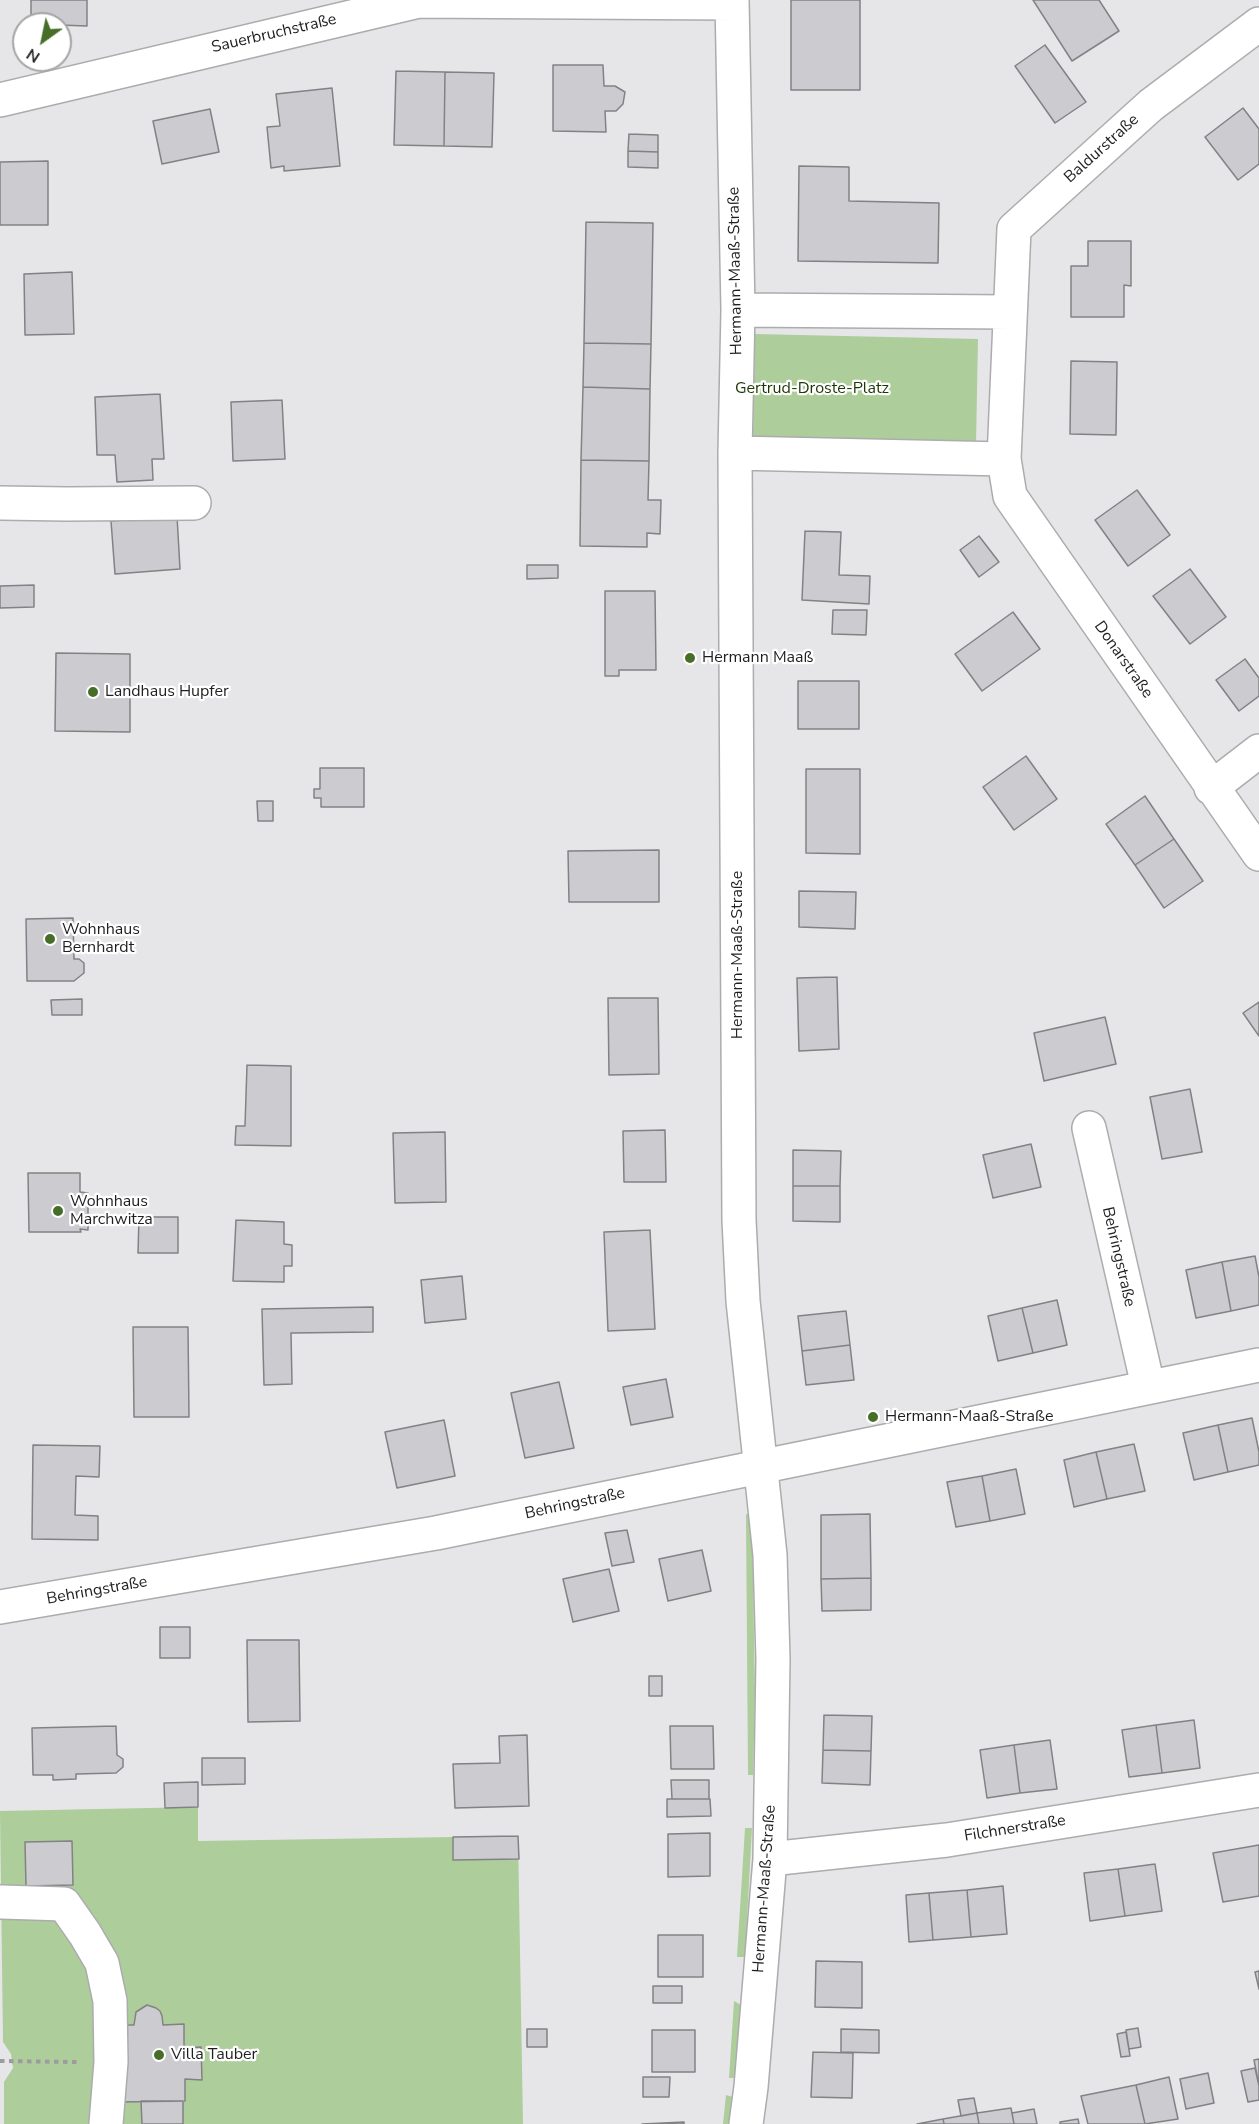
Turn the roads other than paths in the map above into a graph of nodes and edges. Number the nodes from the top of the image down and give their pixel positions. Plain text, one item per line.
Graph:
1 (732, 2) edge
2 (1259, 24) edge
3 (0, 100) edge
4 (738, 310) junction
5 (1010, 312) junction
6 (735, 453) junction
7 (1004, 459) junction
8 (0, 503) edge
9 (194, 503) dead end
10 (1259, 751) edge
11 (1211, 788) junction
12 (1259, 854) edge
13 (1089, 1128) dead end
14 (1259, 1365) edge
15 (1148, 1386) junction
16 (762, 1466) junction
17 (0, 1607) edge
18 (1259, 1790) edge
19 (770, 1859) junction
20 (2, 1902) dead end
21 (106, 2124) edge
22 (746, 2124) edge

1 - 3 street, Sauerbruchstraße
1 - 4 street, Hermann-Maaß-Straße
2 - 5 street, Baldurstraße
4 - 5 street
4 - 6 street, Hermann-Maaß-Straße
5 - 7 street
6 - 7 street
6 - 16 street, Hermann-Maaß-Straße
7 - 11 street, Donarstraße
8 - 9 street
10 - 11 street
11 - 12 street, Donarstraße
13 - 15 street, Behringstraße
14 - 15 street, Behringstraße
15 - 16 street, Behringstraße
16 - 17 street, Behringstraße
16 - 19 street, Hermann-Maaß-Straße
18 - 19 street, Filchnerstraße
19 - 22 street, Hermann-Maaß-Straße
20 - 21 street

